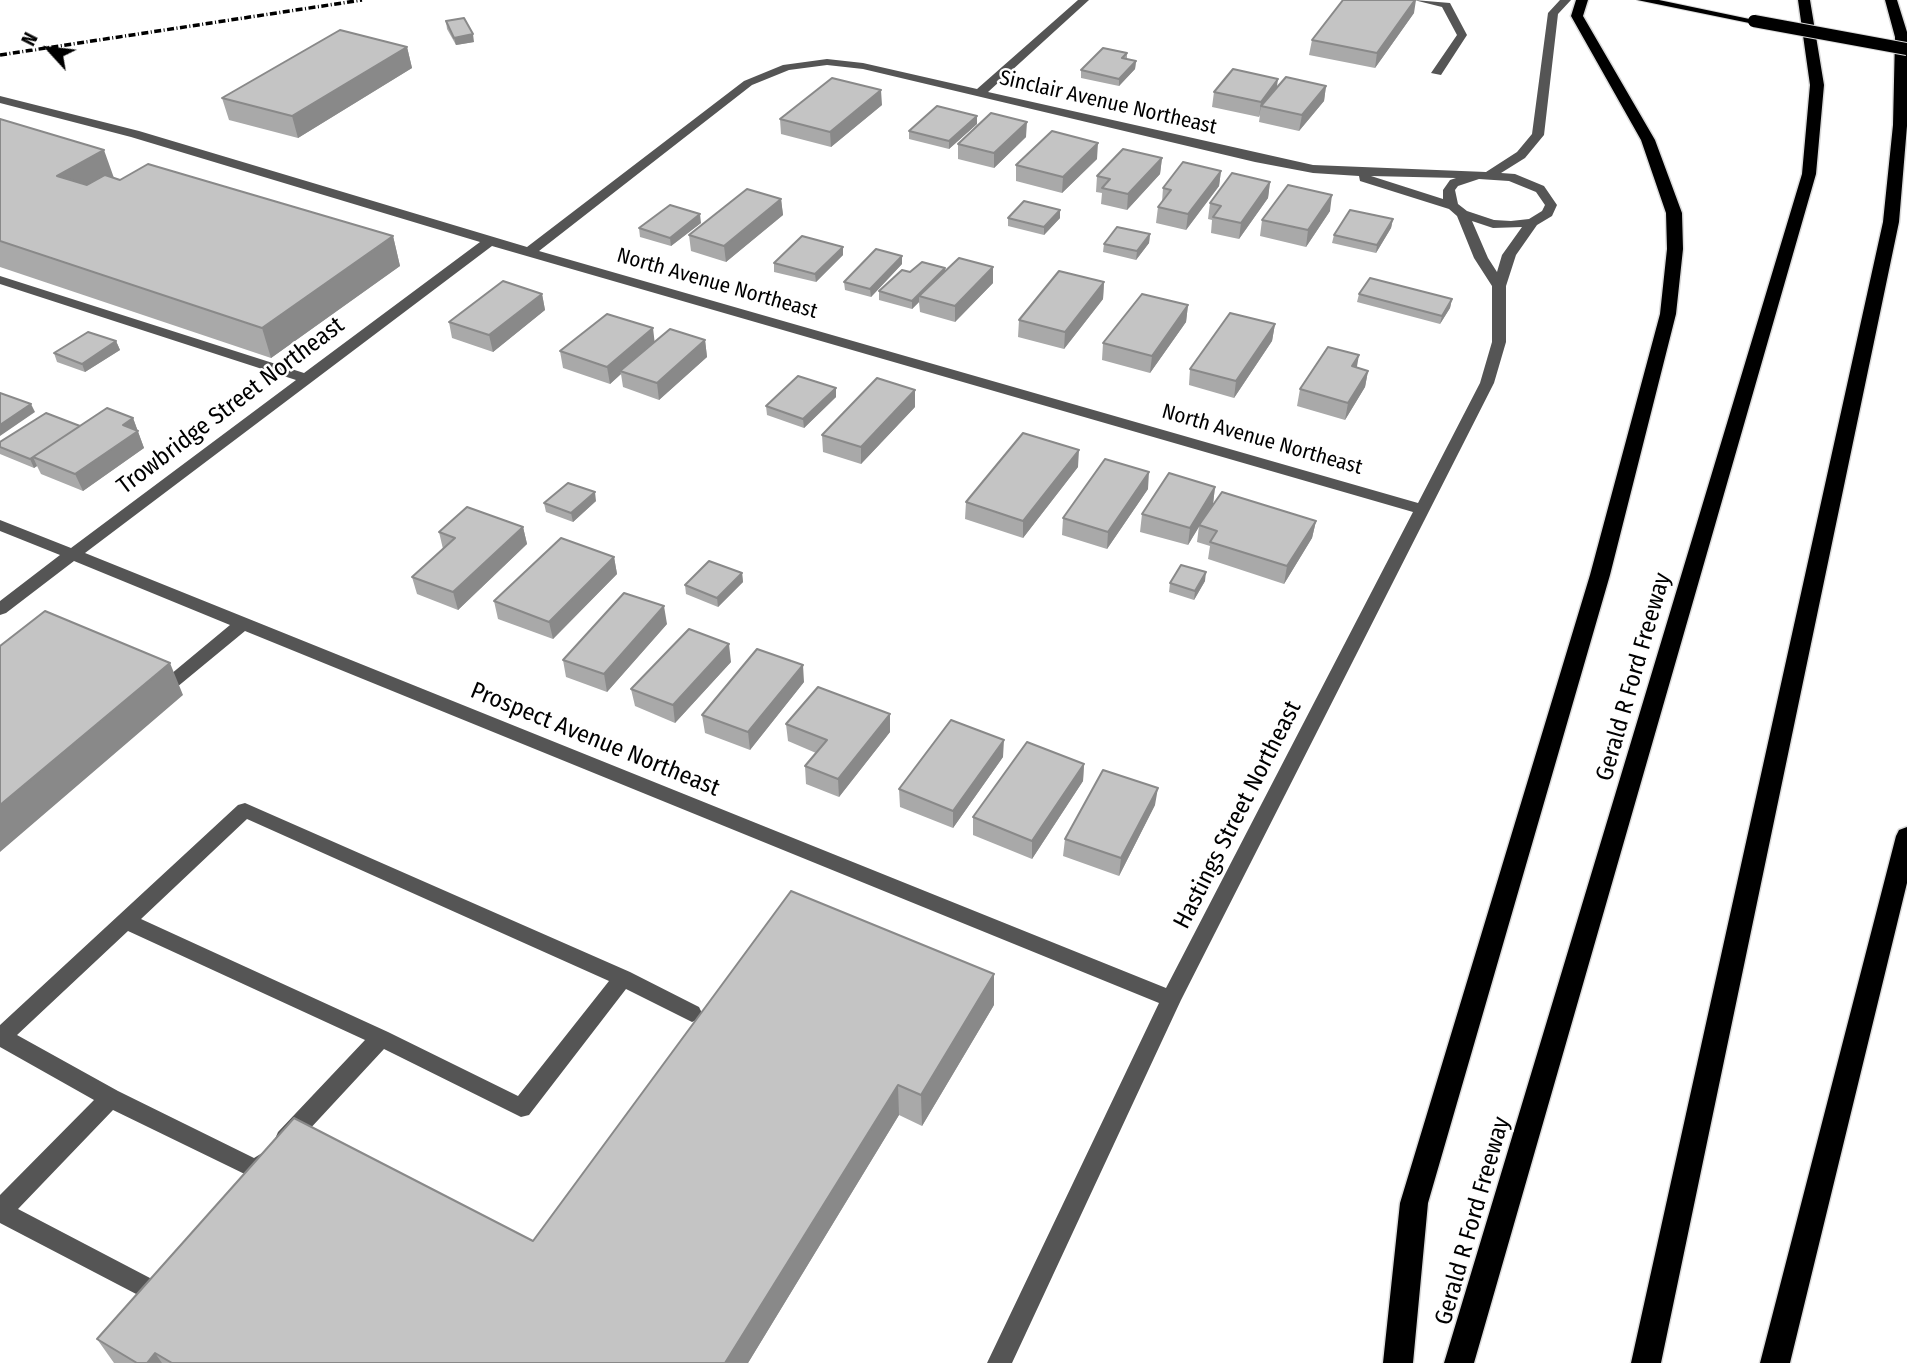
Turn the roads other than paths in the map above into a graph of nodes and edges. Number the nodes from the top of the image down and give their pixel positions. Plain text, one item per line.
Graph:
1 (1084, 0) edge
2 (1419, 0) edge
3 (1566, 0) edge
4 (1582, 0) edge
5 (1642, 0) edge
6 (1804, 0) edge
7 (1891, 0) edge
8 (1449, 2) edge
9 (1907, 49) edge
10 (1437, 73) dead end
11 (981, 93) junction
12 (0, 99) edge
13 (1344, 172) junction
14 (1484, 175) junction
15 (1458, 210) junction
16 (1532, 222) junction
17 (490, 241) junction
18 (529, 252) junction
19 (0, 280) edge
20 (1499, 286) junction
21 (307, 379) junction
22 (1422, 509) junction
23 (0, 525) edge
24 (75, 554) junction
25 (0, 609) edge
26 (243, 623) junction
27 (165, 688) edge
28 (1907, 836) edge
29 (126, 921) junction
30 (623, 978) junction
31 (1171, 999) junction
32 (692, 1013) dead end
33 (380, 1038) junction
34 (110, 1098) junction
35 (0, 1210) edge
36 (168, 1299) edge
37 (999, 1363) edge
38 (1398, 1363) edge
39 (1459, 1363) edge
40 (1646, 1363) edge
41 (1775, 1363) edge

1 - 11 street
2 - 8 street
3 - 14 street
4 - 38 highway
5 - 9 main road, bridge
6 - 39 highway, Gerald R Ford Freeway
7 - 40 highway
8 - 10 street
11 - 13 street, Sinclair Avenue Northeast
11 - 18 street, Sinclair Avenue Northeast
12 - 17 street, North Avenue Northeast
13 - 14 street, Sinclair Avenue Northeast
13 - 15 street, Sinclair Avenue Northeast
14 - 15 street
14 - 16 street, Sinclair Avenue Northeast
15 - 16 street, Sinclair Avenue Northeast
15 - 20 street
16 - 20 street, Hastings Street Northeast
17 - 18 street, North Avenue Northeast
17 - 21 street, Trowbridge Street Northeast
18 - 22 street, North Avenue Northeast
19 - 21 street
20 - 22 street, Hastings Street Northeast
21 - 24 street, Trowbridge Street Northeast
22 - 31 street, Hastings Street Northeast
23 - 24 street, Prospect Avenue Northeast
24 - 25 street, Trowbridge Street Northeast
24 - 26 street, Prospect Avenue Northeast
26 - 27 street
26 - 31 street, Prospect Avenue Northeast
28 - 41 highway
29 - 30 street
29 - 33 street
29 - 34 street
30 - 32 street
30 - 33 street
31 - 37 street, Hastings Street Northeast
33 - 34 street
34 - 35 street
35 - 36 street

